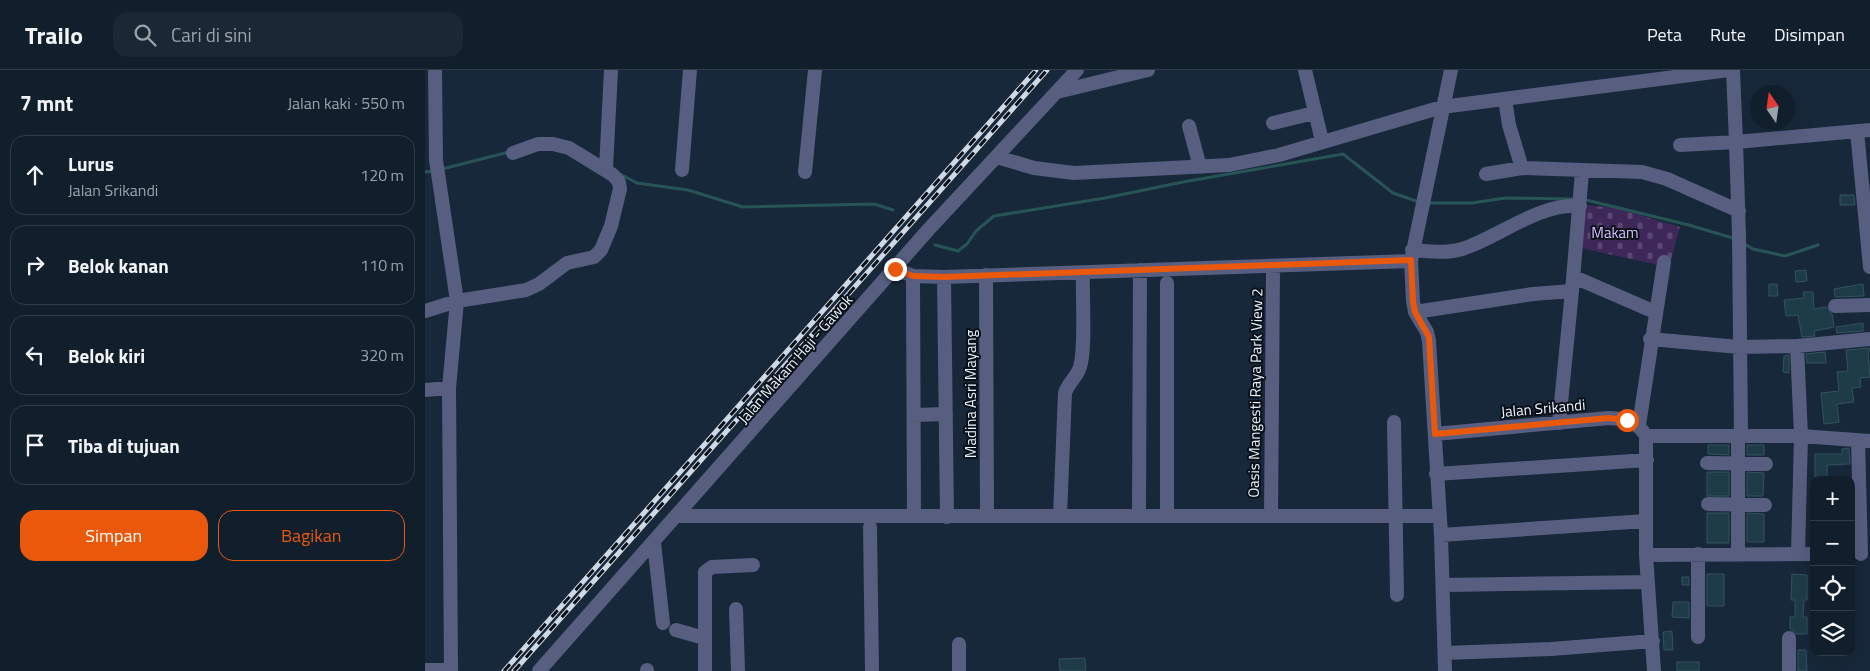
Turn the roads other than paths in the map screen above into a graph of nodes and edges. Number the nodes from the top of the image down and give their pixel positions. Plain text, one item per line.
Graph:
1 (435, 70) edge
2 (611, 70) edge
3 (690, 70) edge
4 (815, 70) edge
5 (1077, 70) edge
6 (1148, 70) edge
7 (1305, 70) edge
8 (1451, 70) edge
9 (1729, 70) edge
10 (1733, 70) edge
11 (1057, 92) junction
12 (1505, 99) junction
13 (1442, 107) junction
14 (1314, 112) junction
15 (1273, 123) dead end
16 (1189, 126) dead end
17 (1863, 131) edge
18 (1322, 141) junction
19 (1736, 142) junction
20 (1680, 145) dead end
21 (513, 153) dead end
22 (997, 157) junction
23 (606, 164) junction
24 (1200, 167) junction
25 (1522, 168) junction
26 (682, 170) dead end
27 (805, 172) dead end
28 (1582, 172) junction
29 (1486, 174) dead end
30 (1866, 182) edge
31 (1580, 202) junction
32 (1739, 211) junction
33 (1411, 255) junction
34 (1664, 262) dead end
35 (1870, 267) edge
36 (895, 269) junction
37 (1140, 270) junction
38 (1273, 271) dead end
39 (1083, 274) dead end
40 (986, 275) junction
41 (913, 276) junction
42 (944, 277) junction
43 (1167, 283) dead end
44 (1573, 284) junction
45 (457, 301) junction
46 (1870, 305) edge
47 (1835, 306) dead end
48 (425, 311) edge
49 (1415, 312) junction
50 (1655, 312) junction
51 (1650, 339) junction
52 (1870, 339) edge
53 (1797, 346) junction
54 (1739, 347) junction
55 (449, 388) junction
56 (425, 390) edge
57 (946, 414) junction
58 (914, 415) junction
59 (1394, 422) dead end
60 (1559, 423) junction
61 (1643, 430) junction
62 (1435, 434) junction
63 (1801, 436) junction
64 (1740, 440) junction
65 (1864, 441) edge
66 (1647, 460) junction
67 (1707, 463) dead end
68 (1738, 464) junction
69 (1766, 464) dead end
70 (1436, 474) junction
71 (1708, 504) dead end
72 (1738, 504) junction
73 (1765, 505) dead end
74 (987, 512) dead end
75 (679, 516) junction
76 (914, 516) junction
77 (947, 516) junction
78 (1060, 516) junction
79 (1139, 516) junction
80 (1167, 516) junction
81 (1271, 516) junction
82 (1395, 516) junction
83 (1439, 516) junction
84 (1645, 521) junction
85 (869, 527) dead end
86 (1441, 536) junction
87 (654, 543) junction
88 (1698, 554) junction
89 (1739, 554) junction
90 (1798, 554) junction
91 (1810, 554) edge
92 (1861, 554) edge
93 (1647, 555) junction
94 (753, 566) dead end
95 (1648, 582) junction
96 (1443, 585) junction
97 (1397, 595) dead end
98 (736, 609) dead end
99 (663, 623) dead end
100 (676, 630) dead end
101 (1698, 637) dead end
102 (704, 638) junction
103 (1789, 638) dead end
104 (1653, 641) junction
105 (959, 644) dead end
106 (1445, 654) junction
107 (425, 670) edge
108 (451, 671) edge
109 (539, 671) edge
110 (705, 671) edge
111 (738, 671) edge
112 (872, 671) edge
113 (959, 671) edge
114 (1445, 671) edge
115 (1654, 671) edge
116 (1789, 671) edge

1 - 45 street
2 - 23 street
3 - 26 street
4 - 27 street
5 - 11 street, Jalan Makam Haji - Gawok
6 - 11 street
7 - 14 street
8 - 13 street
9 - 12 street
10 - 19 street
11 - 22 street, Jalan Makam Haji - Gawok
12 - 13 street
12 - 25 street
13 - 18 street
13 - 33 street
14 - 15 street
14 - 18 street
16 - 24 street
17 - 19 street
17 - 30 street
18 - 24 street
19 - 20 street
19 - 32 street
21 - 23 street
22 - 24 street
22 - 36 street, Jalan Makam Haji - Gawok
23 - 45 street
25 - 28 street
25 - 29 street
28 - 31 street
28 - 32 street
30 - 35 street
31 - 33 street
31 - 44 street
32 - 54 street
33 - 37 street
33 - 49 street
34 - 50 street
36 - 41 street
36 - 75 street, Jalan Makam Haji - Gawok
37 - 40 street
37 - 79 street
38 - 81 street, Oasis Mangesti Raya Park View 2
39 - 78 street
40 - 42 street
40 - 74 street, Madina Asri Mayang
41 - 42 street
41 - 58 street
42 - 57 street
43 - 80 street
44 - 49 street
44 - 50 street
44 - 60 street
45 - 48 street
45 - 55 street
46 - 47 street
49 - 62 street
50 - 51 street
51 - 54 street
51 - 61 street
52 - 53 street
53 - 54 street
53 - 63 street
54 - 64 street
55 - 56 street
55 - 108 street
57 - 58 street
57 - 77 street
58 - 76 street
59 - 82 street
60 - 61 street, Jalan Srikandi
60 - 62 street, Jalan Srikandi
61 - 64 street, Jalan Srikandi
61 - 66 street
62 - 70 street
63 - 64 street, Jalan Srikandi
63 - 65 street, Jalan Srikandi
63 - 90 street
64 - 68 street
65 - 92 street
66 - 70 street
66 - 84 street
67 - 68 street
68 - 69 street
68 - 72 street
70 - 83 street
71 - 72 street
72 - 73 street
72 - 89 street
75 - 76 street
75 - 87 street, Jalan Makam Haji - Gawok
76 - 77 street
77 - 78 street
78 - 79 street
79 - 80 street
80 - 81 street
81 - 82 street
82 - 83 street
82 - 97 street
83 - 86 street
84 - 86 street
84 - 93 street
85 - 112 street
86 - 96 street
87 - 99 street
87 - 109 street, Jalan Makam Haji - Gawok
88 - 89 street
88 - 93 street
88 - 101 street
89 - 90 street
90 - 91 street
93 - 95 street
94 - 102 street
95 - 96 street
95 - 104 street
96 - 106 street
98 - 111 street
100 - 102 street
102 - 110 street
103 - 116 street
104 - 106 street
104 - 115 street
105 - 113 street
106 - 114 street
107 - 108 street

